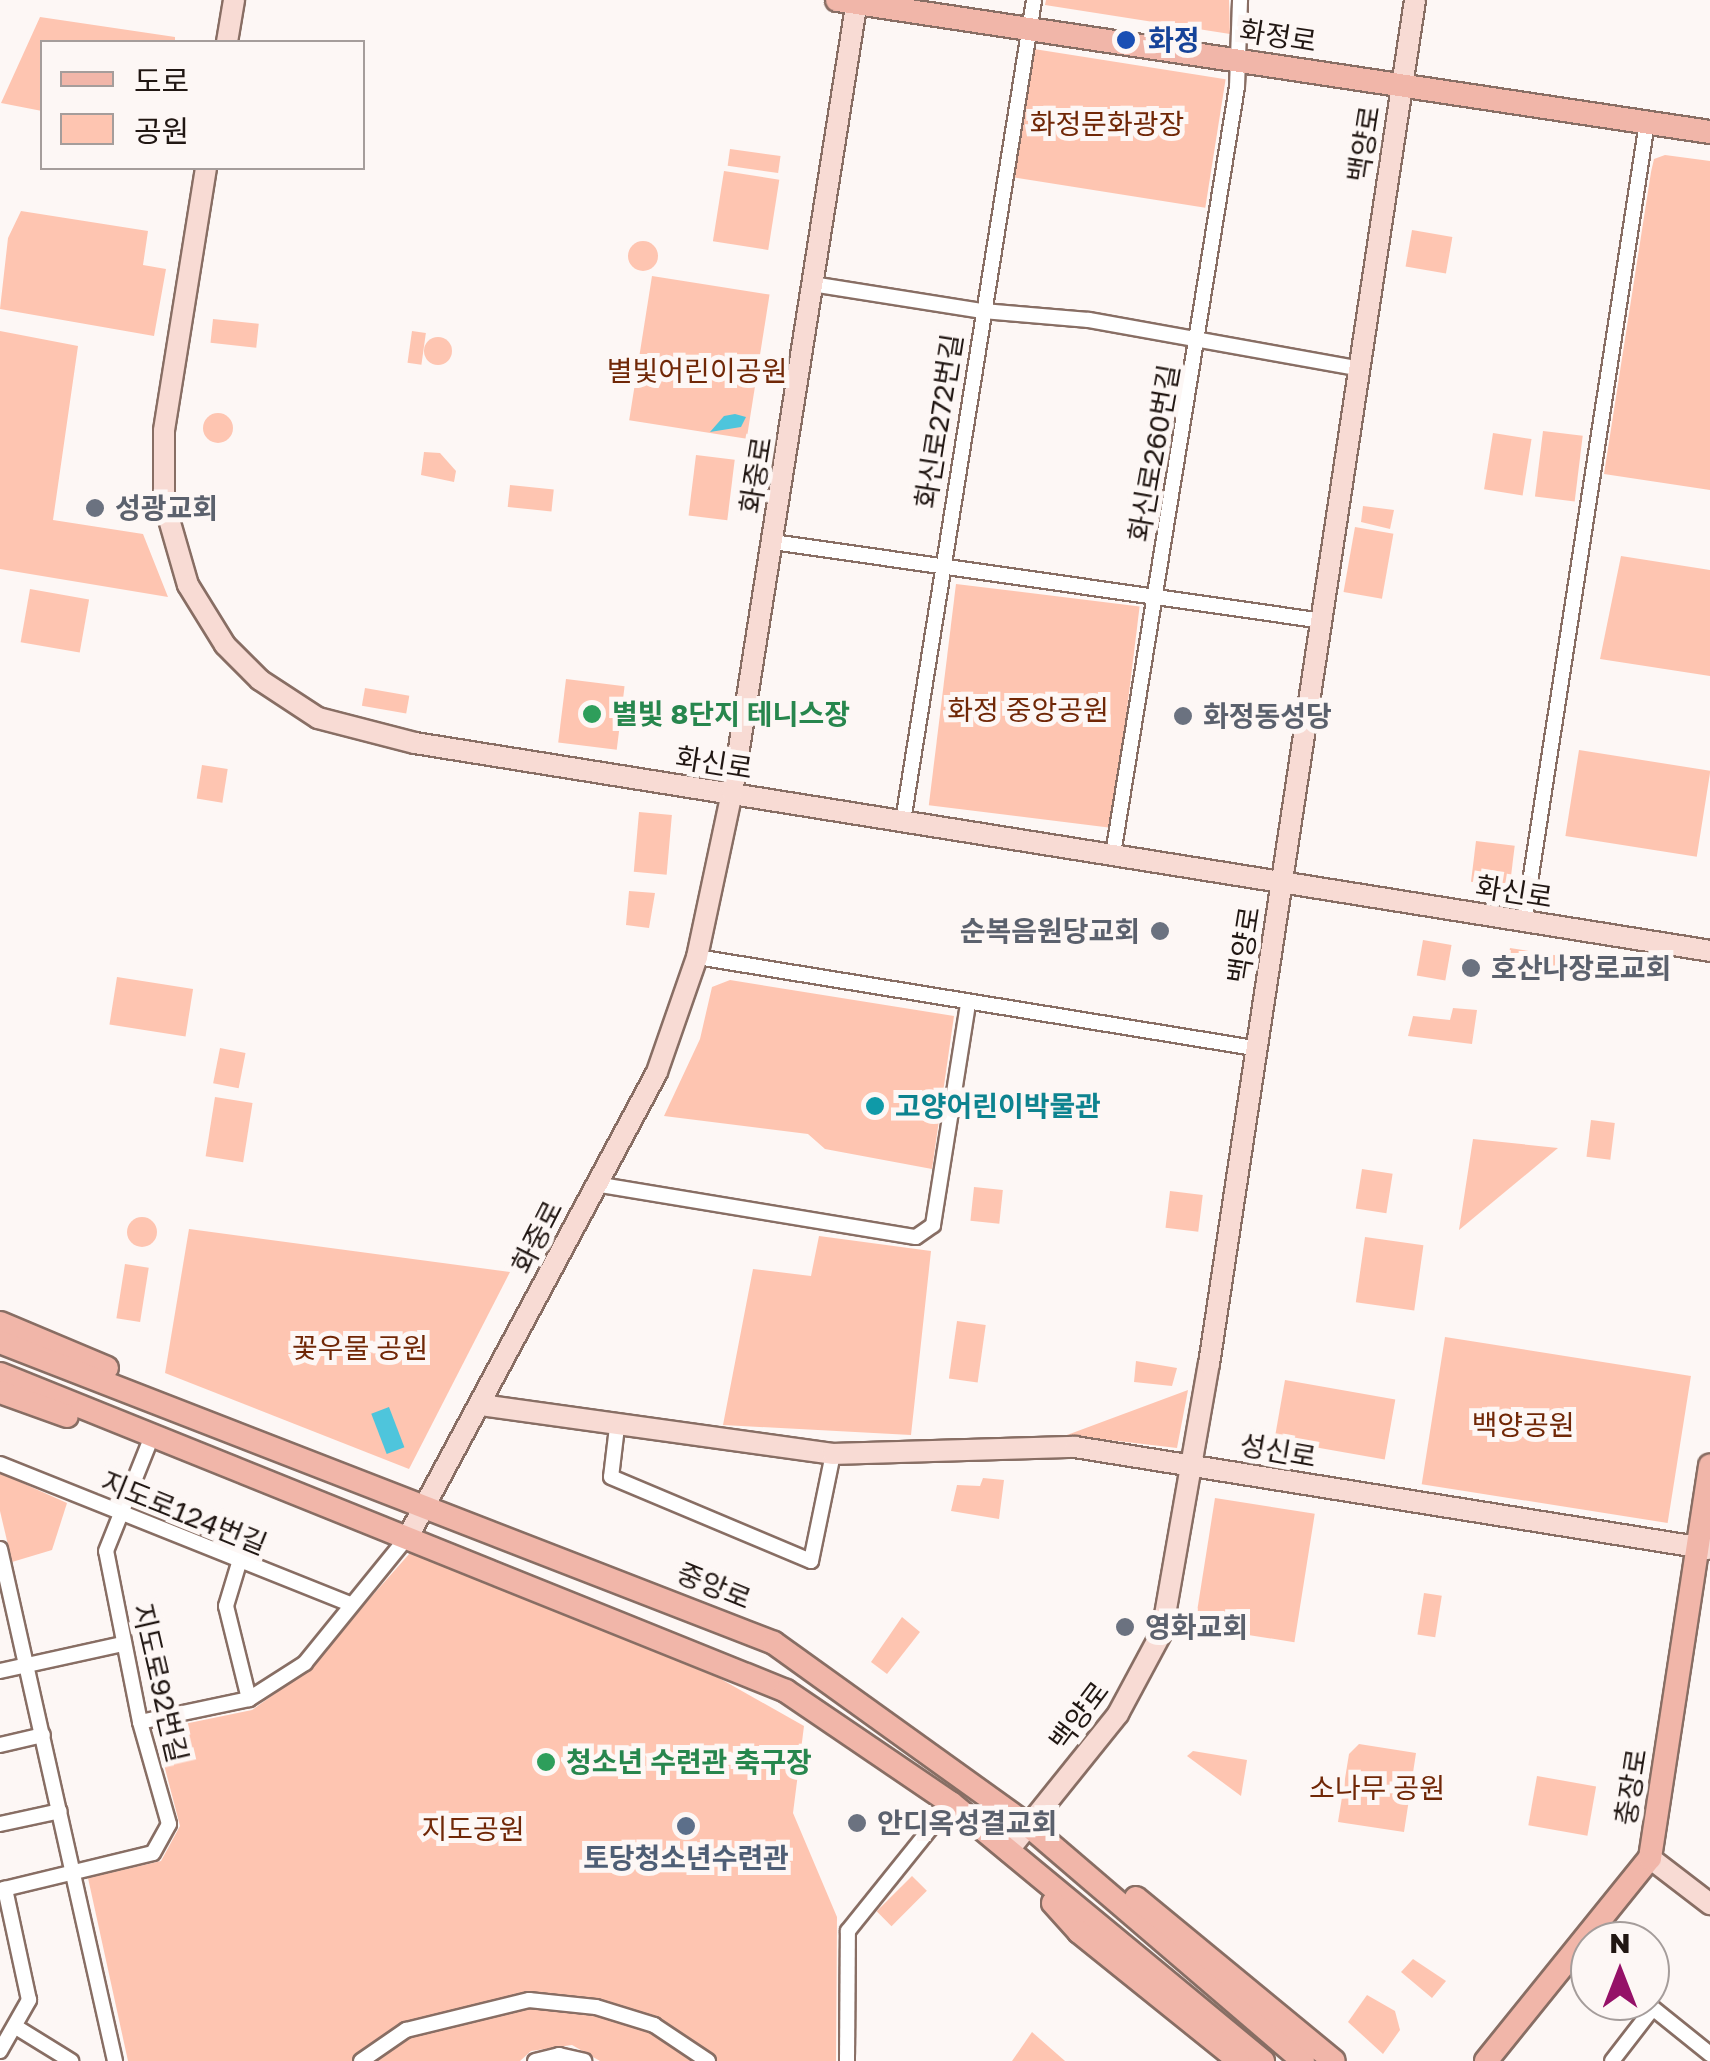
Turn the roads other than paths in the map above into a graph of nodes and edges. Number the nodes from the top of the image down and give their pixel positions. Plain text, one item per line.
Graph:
1 (234, 0) edge
2 (1034, 0) edge
3 (1240, 0) edge
4 (1415, 0) edge
5 (850, 1) edge
6 (1027, 30) junction
7 (227, 40) edge
8 (1240, 61) junction
9 (1402, 84) junction
10 (1647, 123) junction
11 (1710, 132) edge
12 (206, 170) edge
13 (812, 284) junction
14 (982, 312) junction
15 (1199, 338) junction
16 (1357, 368) junction
17 (773, 542) junction
18 (941, 566) junction
19 (1155, 597) junction
20 (1316, 620) junction
21 (732, 793) junction
22 (903, 821) junction
23 (1114, 854) junction
24 (1282, 881) junction
25 (1524, 921) junction
26 (1710, 951) edge
27 (697, 957) junction
28 (968, 1004) junction
29 (1254, 1048) junction
30 (595, 1184) junction
31 (0, 1323) edge
32 (0, 1342) edge
33 (0, 1374) edge
34 (0, 1392) edge
35 (481, 1404) junction
36 (617, 1428) junction
37 (148, 1446) junction
38 (288, 1451) junction
39 (833, 1454) junction
40 (1192, 1463) junction
41 (0, 1464) edge
42 (1710, 1466) edge
43 (245, 1469) junction
44 (427, 1506) junction
45 (120, 1515) junction
46 (409, 1535) junction
47 (0, 1549) edge
48 (1704, 1549) edge
49 (239, 1563) junction
50 (350, 1604) junction
51 (123, 1644) junction
52 (27, 1665) junction
53 (0, 1671) edge
54 (248, 1699) junction
55 (140, 1722) junction
56 (42, 1735) junction
57 (0, 1745) edge
58 (951, 1802) junction
59 (60, 1811) junction
60 (0, 1824) edge
61 (1028, 1826) junction
62 (1008, 1851) junction
63 (1650, 1858) junction
64 (74, 1872) junction
65 (2, 1889) edge
66 (1710, 1904) edge
67 (1607, 1921) edge
68 (1570, 1969) edge
69 (1637, 2021) edge
70 (1669, 2021) edge
71 (16, 2027) junction
72 (0, 2051) edge
73 (1710, 2054) edge
74 (71, 2061) edge
75 (115, 2061) edge
76 (361, 2061) edge
77 (535, 2061) edge
78 (584, 2061) edge
79 (708, 2061) edge
80 (847, 2061) edge
81 (1238, 2061) edge
82 (1263, 2061) edge
83 (1303, 2061) edge
84 (1334, 2061) edge
85 (1486, 2061) edge
86 (1612, 2061) edge

1 - 7 main road
2 - 6 street, 화신로272번길
3 - 8 street, 화신로260번길
4 - 9 main road, 백양로
5 - 6 main road, 화정로
5 - 13 main road, 화중로
6 - 8 main road, 화정로
6 - 14 street, 화신로272번길
8 - 9 main road, 화정로
8 - 15 street, 화신로260번길
9 - 10 main road, 화정로
9 - 16 main road, 백양로
10 - 11 main road, 화정로
10 - 25 street
12 - 21 main road, 화신로
13 - 14 street
13 - 17 main road, 화중로
14 - 15 street
14 - 18 street, 화신로272번길
15 - 16 street
15 - 19 street, 화신로260번길
16 - 20 main road, 백양로
17 - 18 street
17 - 21 main road, 화중로
18 - 19 street
18 - 22 street, 화신로272번길
19 - 20 street
19 - 23 street, 화신로260번길
20 - 24 main road, 백양로
21 - 22 main road, 화신로
21 - 27 main road, 화중로
22 - 23 main road, 화신로
23 - 24 main road, 화신로
24 - 25 main road, 화신로
24 - 29 main road, 백양로
25 - 26 main road, 화신로
27 - 28 street
27 - 30 main road, 화중로
28 - 29 street
28 - 30 street
29 - 40 main road, 백양로
30 - 35 main road, 화중로
31 - 38 main road
32 - 38 main road, 중앙로
33 - 43 main road
34 - 37 main road
35 - 36 main road, 성신로
35 - 44 main road, 화중로
36 - 39 main road, 성신로
36 - 39 street
37 - 43 main road
37 - 45 street, 지도로92번길
38 - 44 main road, 중앙로
39 - 40 main road, 성신로
40 - 48 main road, 성신로
40 - 61 main road, 백양로
41 - 45 street, 지도로124번길
42 - 48 main road, 충장로
43 - 46 main road
44 - 46 main road, 화중로
44 - 61 main road, 중앙로
45 - 49 street, 지도로124번길
45 - 51 street, 지도로92번길
46 - 50 street
46 - 58 main road
47 - 52 street
48 - 63 main road, 충장로
49 - 50 street, 지도로124번길
49 - 54 street
50 - 54 street
51 - 52 street
51 - 55 street, 지도로92번길
52 - 53 street
52 - 56 street
54 - 55 street
55 - 64 street, 지도로92번길
56 - 57 street
56 - 59 street
58 - 62 main road
58 - 80 street
59 - 60 street
59 - 64 street
61 - 62 main road, 백양로
61 - 83 main road, 중앙로
61 - 84 main road
62 - 81 main road
62 - 82 main road
63 - 66 main road
63 - 67 main road, 충장로
64 - 65 street, 지도로92번길
64 - 75 street
65 - 71 street, 지도로92번길
68 - 85 main road, 충장로
69 - 86 street
70 - 73 street
71 - 72 street, 지도로92번길
71 - 74 street
76 - 79 street
77 - 78 street

